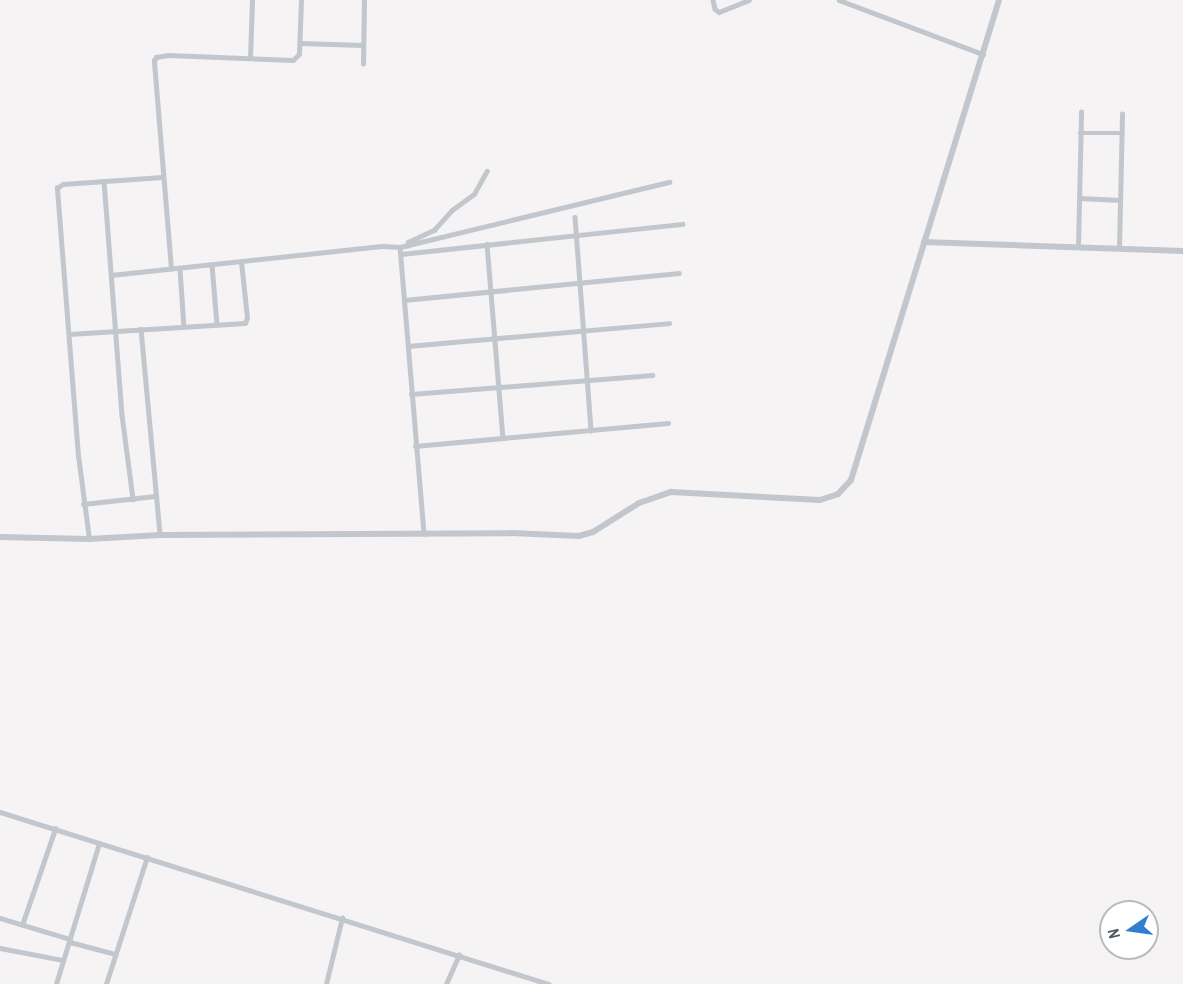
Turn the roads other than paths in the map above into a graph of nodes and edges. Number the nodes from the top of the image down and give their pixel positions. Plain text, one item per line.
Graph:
1 (252, 0) edge
2 (301, 0) edge
3 (364, 0) edge
4 (713, 0) edge
5 (749, 0) edge
6 (838, 0) edge
7 (999, 0) edge
8 (300, 43) junction
9 (363, 45) junction
10 (983, 54) junction
11 (250, 58) junction
12 (363, 64) dead end
13 (1081, 112) dead end
14 (1122, 114) dead end
15 (1080, 133) junction
16 (1122, 133) junction
17 (487, 171) dead end
18 (162, 177) junction
19 (104, 181) junction
20 (669, 182) dead end
21 (1079, 198) junction
22 (1120, 200) junction
23 (575, 217) dead end
24 (682, 224) dead end
25 (431, 232) junction
26 (576, 236) junction
27 (434, 240) junction
28 (924, 242) junction
29 (487, 244) junction
30 (407, 246) junction
31 (400, 247) junction
32 (1078, 247) junction
33 (1119, 248) junction
34 (1183, 250) edge
35 (401, 254) junction
36 (241, 262) junction
37 (212, 265) junction
38 (180, 268) junction
39 (171, 269) junction
40 (679, 273) dead end
41 (111, 275) junction
42 (580, 283) junction
43 (491, 290) junction
44 (404, 300) junction
45 (669, 323) dead end
46 (217, 325) junction
47 (184, 327) junction
48 (141, 329) junction
49 (115, 331) junction
50 (585, 331) junction
51 (69, 334) junction
52 (495, 340) junction
53 (408, 346) junction
54 (652, 375) dead end
55 (588, 379) junction
56 (500, 387) junction
57 (411, 394) junction
58 (668, 423) dead end
59 (591, 430) junction
60 (503, 437) junction
61 (415, 446) junction
62 (155, 496) junction
63 (133, 499) junction
64 (83, 504) junction
65 (424, 534) junction
66 (160, 535) junction
67 (0, 537) edge
68 (89, 539) junction
69 (0, 812) edge
70 (55, 829) junction
71 (99, 843) junction
72 (147, 857) junction
73 (0, 918) edge
74 (342, 918) junction
75 (22, 925) junction
76 (70, 940) junction
77 (0, 948) edge
78 (115, 954) junction
79 (459, 955) junction
80 (63, 960) junction
81 (56, 984) edge
82 (106, 984) edge
83 (326, 984) edge
84 (446, 984) edge
85 (549, 984) edge

1 - 11 street
2 - 8 street
3 - 9 street
4 - 5 street
6 - 10 street
7 - 10 street
8 - 9 street
8 - 11 street
9 - 12 street
10 - 28 street
11 - 18 street
13 - 15 street
14 - 16 street
15 - 16 street
15 - 21 street
16 - 22 street
17 - 25 street
18 - 19 street
18 - 39 street
19 - 41 street
19 - 51 street
20 - 27 street
21 - 22 street
21 - 32 street
22 - 33 street
23 - 26 street
24 - 26 street
25 - 27 street
25 - 30 street
26 - 29 street
26 - 42 street
27 - 30 street
28 - 32 street
28 - 65 street
29 - 35 street
29 - 43 street
30 - 31 street
31 - 35 street
31 - 36 street
32 - 33 street
33 - 34 street
35 - 44 street
36 - 37 street
36 - 46 street
37 - 38 street
37 - 46 street
38 - 39 street
38 - 47 street
39 - 41 street
40 - 42 street
41 - 49 street
42 - 43 street
42 - 50 street
43 - 44 street
43 - 52 street
44 - 53 street
45 - 50 street
46 - 47 street
47 - 48 street
48 - 49 street
48 - 62 street
49 - 51 street
49 - 63 street
50 - 52 street
50 - 55 street
51 - 64 street
52 - 53 street
52 - 56 street
53 - 57 street
54 - 55 street
55 - 56 street
55 - 59 street
56 - 57 street
56 - 60 street
57 - 61 street
58 - 59 street
59 - 60 street
60 - 61 street
61 - 65 street
62 - 63 street
62 - 66 street
63 - 64 street
64 - 68 street
65 - 66 street
66 - 68 street
67 - 68 street
69 - 70 street
70 - 71 street
70 - 75 street
71 - 72 street
71 - 76 street
72 - 74 street
72 - 78 street
73 - 75 street
74 - 79 street
74 - 83 street
75 - 76 street
76 - 78 street
76 - 80 street
77 - 80 street
78 - 82 street
79 - 84 street
79 - 85 street
80 - 81 street

